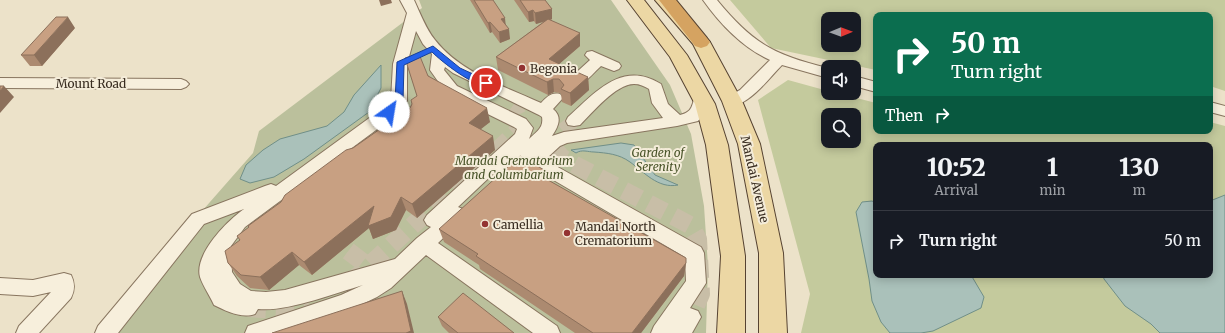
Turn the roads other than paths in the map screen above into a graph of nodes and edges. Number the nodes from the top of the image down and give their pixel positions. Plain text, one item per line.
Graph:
1 (407, 0) edge
2 (635, 0) edge
3 (663, 0) edge
4 (667, 0) edge
5 (710, 0) edge
6 (414, 12) junction
7 (701, 42) junction
8 (430, 55) junction
9 (779, 59) junction
10 (400, 64) junction
11 (614, 66) dead end
12 (821, 71) edge
13 (0, 83) edge
14 (573, 83) edge
15 (861, 83) edge
16 (181, 84) dead end
17 (873, 86) edge
18 (555, 98) dead end
19 (702, 98) junction
20 (732, 101) junction
21 (511, 108) tunnel mouth
22 (1213, 108) edge
23 (542, 110) junction
24 (1225, 111) edge
25 (574, 121) tunnel mouth
26 (677, 121) junction
27 (291, 184) junction
28 (282, 208) edge
29 (424, 243) junction
30 (221, 251) junction
31 (401, 266) junction
32 (378, 272) junction
33 (0, 286) edge
34 (248, 308) tunnel mouth
35 (26, 333) edge
36 (105, 333) edge
37 (255, 333) edge
38 (550, 333) edge
39 (661, 333) edge
40 (731, 333) edge
41 (773, 333) edge

1 - 6 street
2 - 19 main road
3 - 7 main road, Mandai Avenue
4 - 7 highway
5 - 9 street
6 - 8 street
6 - 10 street
7 - 20 main road, Mandai Avenue
8 - 10 street
8 - 21 street
8 - 23 street
8 - 32 street
9 - 12 street
9 - 20 street
10 - 27 street
11 - 14 street
13 - 16 street, Mount Road
15 - 17 street
18 - 23 street
19 - 26 street
19 - 40 main road
20 - 41 main road, Mandai Avenue
22 - 24 street
23 - 29 street
25 - 26 street
26 - 39 street
27 - 30 street
27 - 36 street
28 - 30 street
29 - 31 street
29 - 38 street
30 - 32 street
30 - 34 street
31 - 32 street
31 - 37 street
33 - 35 street

